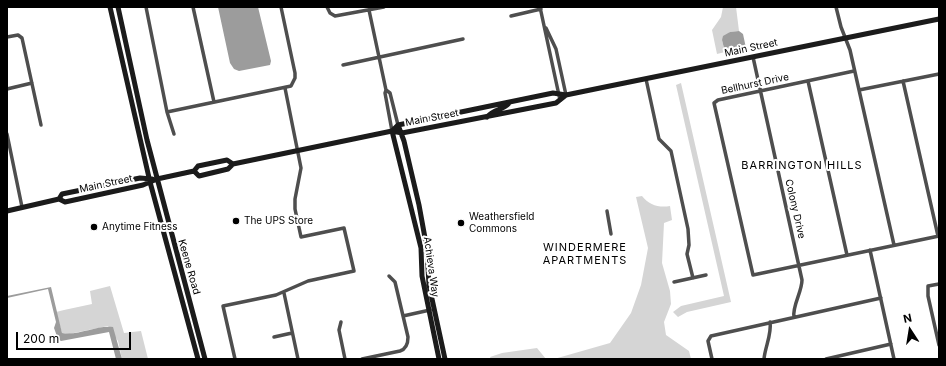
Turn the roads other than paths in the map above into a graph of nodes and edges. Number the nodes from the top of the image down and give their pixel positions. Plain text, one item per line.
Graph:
1 (110, 7) edge
2 (118, 7) edge
3 (146, 7) edge
4 (193, 7) edge
5 (281, 7) edge
6 (327, 7) edge
7 (384, 7) edge
8 (836, 7) edge
9 (541, 8) edge
10 (369, 10) junction
11 (511, 16) dead end
12 (939, 19) edge
13 (546, 26) junction
14 (7, 37) edge
15 (845, 38) junction
16 (463, 39) dead end
17 (378, 57) junction
18 (753, 57) junction
19 (343, 65) dead end
20 (854, 71) junction
21 (939, 74) edge
22 (646, 79) junction
23 (808, 81) junction
24 (903, 81) junction
25 (32, 83) junction
26 (285, 88) junction
27 (7, 89) edge
28 (386, 90) junction
29 (859, 90) junction
30 (760, 92) junction
31 (558, 94) junction
32 (566, 95) junction
33 (560, 100) junction
34 (214, 102) junction
35 (509, 102) junction
36 (167, 112) junction
37 (487, 117) junction
38 (42, 125) dead end
39 (398, 125) junction
40 (392, 131) junction
41 (402, 133) junction
42 (7, 134) edge
43 (174, 134) dead end
44 (298, 150) junction
45 (233, 164) junction
46 (194, 171) junction
47 (157, 179) junction
48 (150, 180) junction
49 (59, 199) junction
50 (22, 207) junction
51 (7, 210) edge
52 (607, 211) dead end
53 (611, 234) dead end
54 (938, 236) edge
55 (894, 245) junction
56 (870, 250) junction
57 (847, 255) junction
58 (799, 265) junction
59 (706, 275) dead end
60 (389, 276) dead end
61 (693, 278) junction
62 (674, 282) dead end
63 (939, 284) edge
64 (284, 292) junction
65 (881, 298) junction
66 (434, 308) junction
67 (428, 310) junction
68 (402, 316) junction
69 (794, 317) junction
70 (341, 322) dead end
71 (770, 322) junction
72 (292, 333) junction
73 (274, 337) dead end
74 (891, 344) junction
75 (939, 345) edge
76 (198, 359) edge
77 (205, 359) edge
78 (235, 359) edge
79 (298, 359) edge
80 (345, 359) edge
81 (362, 359) edge
82 (439, 359) edge
83 (445, 359) edge
84 (712, 359) edge
85 (764, 359) edge
86 (826, 359) edge
87 (894, 359) edge

1 - 48 main road, Keene Road
2 - 47 main road, Keene Road
3 - 36 street
4 - 34 street
5 - 26 street
6 - 10 street
7 - 10 street
8 - 15 street
9 - 11 street
9 - 13 street
10 - 17 street
12 - 15 main road, Main Street
13 - 31 street
13 - 32 street
14 - 25 street
15 - 18 main road, Main Street
15 - 20 street
16 - 17 street
17 - 19 street
17 - 28 street
18 - 22 main road, Main Street
18 - 30 street, Colony Drive
20 - 23 street, Bellhurst Drive
20 - 29 street
21 - 24 street
22 - 32 main road, Main Street
22 - 61 street
23 - 30 street, Bellhurst Drive
23 - 57 street
24 - 29 street
24 - 54 street
25 - 27 street
25 - 38 street
26 - 34 street
26 - 44 street
28 - 39 street
28 - 40 street
29 - 55 street
30 - 58 street, Colony Drive
30 - 58 street, Bellhurst Drive
31 - 32 main road, Main Street
31 - 33 street
31 - 35 main road, Main Street
32 - 33 main road, Main Street
33 - 37 main road, Main Street
34 - 36 street
35 - 37 main road
35 - 39 main road, Main Street
36 - 43 street
37 - 41 main road, Main Street
39 - 40 main road, Main Street
39 - 41 main road, Achieva Way
40 - 41 main road, Main Street
40 - 44 main road, Main Street
40 - 67 main road, Achieva Way
41 - 66 main road, Achieva Way
42 - 50 street
44 - 45 main road, Main Street
44 - 64 street
45 - 46 main road, Main Street
45 - 46 main road, Main Street
46 - 47 main road, Main Street
47 - 48 main road, Main Street
47 - 77 main road, Keene Road
48 - 49 main road, Main Street
48 - 49 main road, Main Street
48 - 76 main road, Keene Road
49 - 50 main road, Main Street
50 - 51 main road, Main Street
52 - 53 street
54 - 55 street
55 - 56 street
56 - 57 street
56 - 65 street
57 - 58 street
58 - 69 street, Colony Drive
59 - 61 street
60 - 68 street
61 - 62 street
63 - 75 street
64 - 72 street
64 - 78 street
65 - 69 street
65 - 74 street
66 - 67 street
66 - 83 main road, Achieva Way
67 - 68 street
67 - 82 main road, Achieva Way
68 - 81 street
69 - 71 street
70 - 80 street
71 - 84 street
71 - 85 street
72 - 73 street
72 - 79 street
74 - 86 street
74 - 87 street

